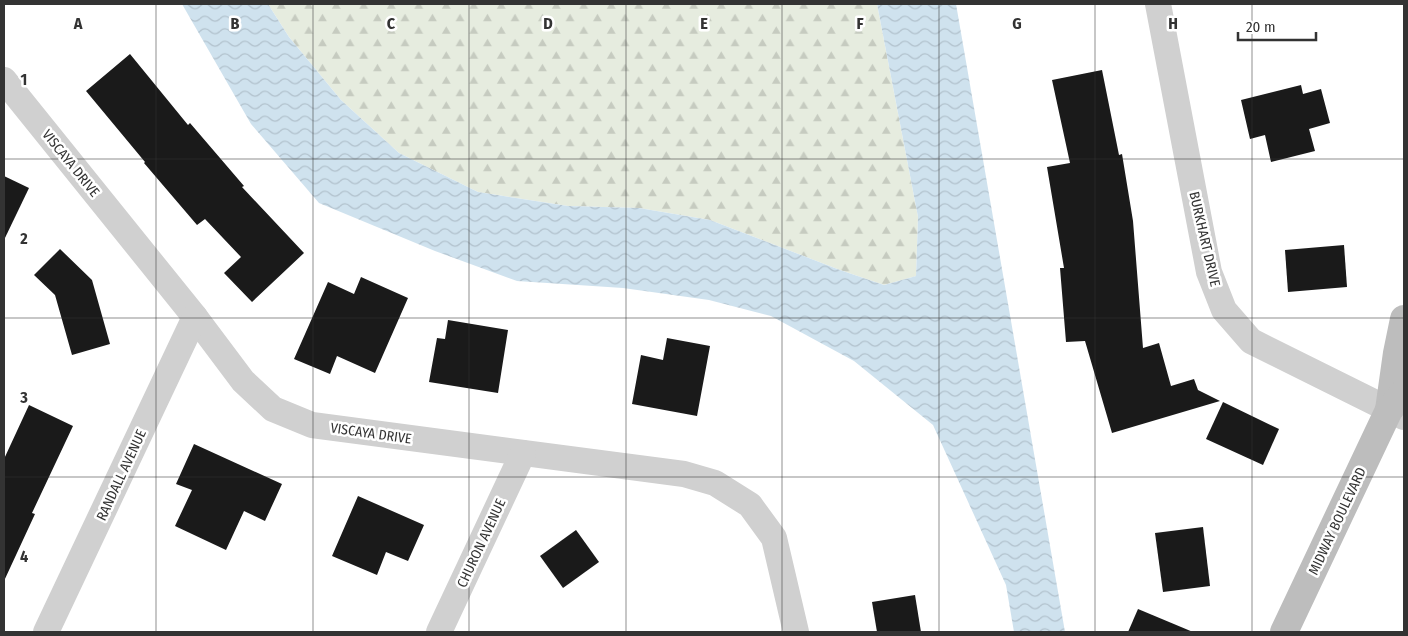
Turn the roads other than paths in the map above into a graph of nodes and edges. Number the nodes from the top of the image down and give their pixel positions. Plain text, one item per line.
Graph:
1 (1158, 4) edge
2 (4, 80) edge
3 (195, 317) junction
4 (1404, 319) edge
5 (1399, 406) edge
6 (523, 453) junction
7 (46, 632) edge
8 (439, 632) edge
9 (796, 632) edge
10 (1284, 632) edge

1 - 5 street, BURKHART DRIVE
2 - 3 street, VISCAYA DRIVE
3 - 6 street, VISCAYA DRIVE
3 - 7 street, RANDALL AVENUE
4 - 5 street, MIDWAY BOULEVARD
5 - 10 street, MIDWAY BOULEVARD
6 - 8 street, CHURON AVENUE
6 - 9 street, VISCAYA DRIVE

